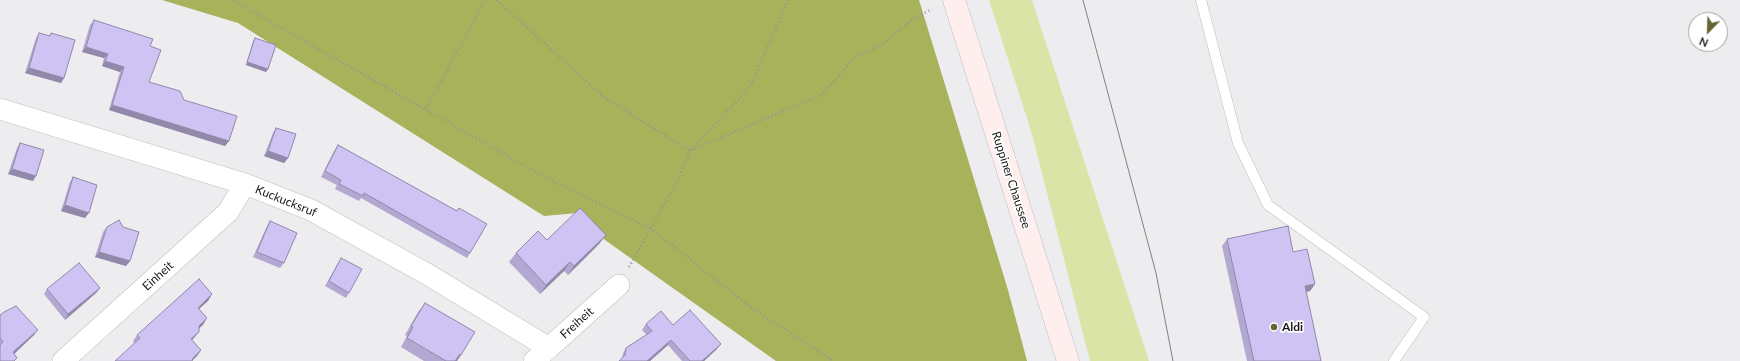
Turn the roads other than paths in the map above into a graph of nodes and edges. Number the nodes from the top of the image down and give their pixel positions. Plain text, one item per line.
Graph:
1 (954, 0) edge
2 (1201, 0) edge
3 (0, 109) edge
4 (245, 184) junction
5 (619, 285) road end
6 (542, 355) edge
7 (63, 361) edge
8 (1068, 361) edge
9 (1394, 361) edge

1 - 8 main road, Ruppiner Chaussee
2 - 9 lane
3 - 4 street, Kuckucksruf
4 - 6 street, Kuckucksruf
4 - 7 street, Einheit
5 - 6 street, Freiheit

